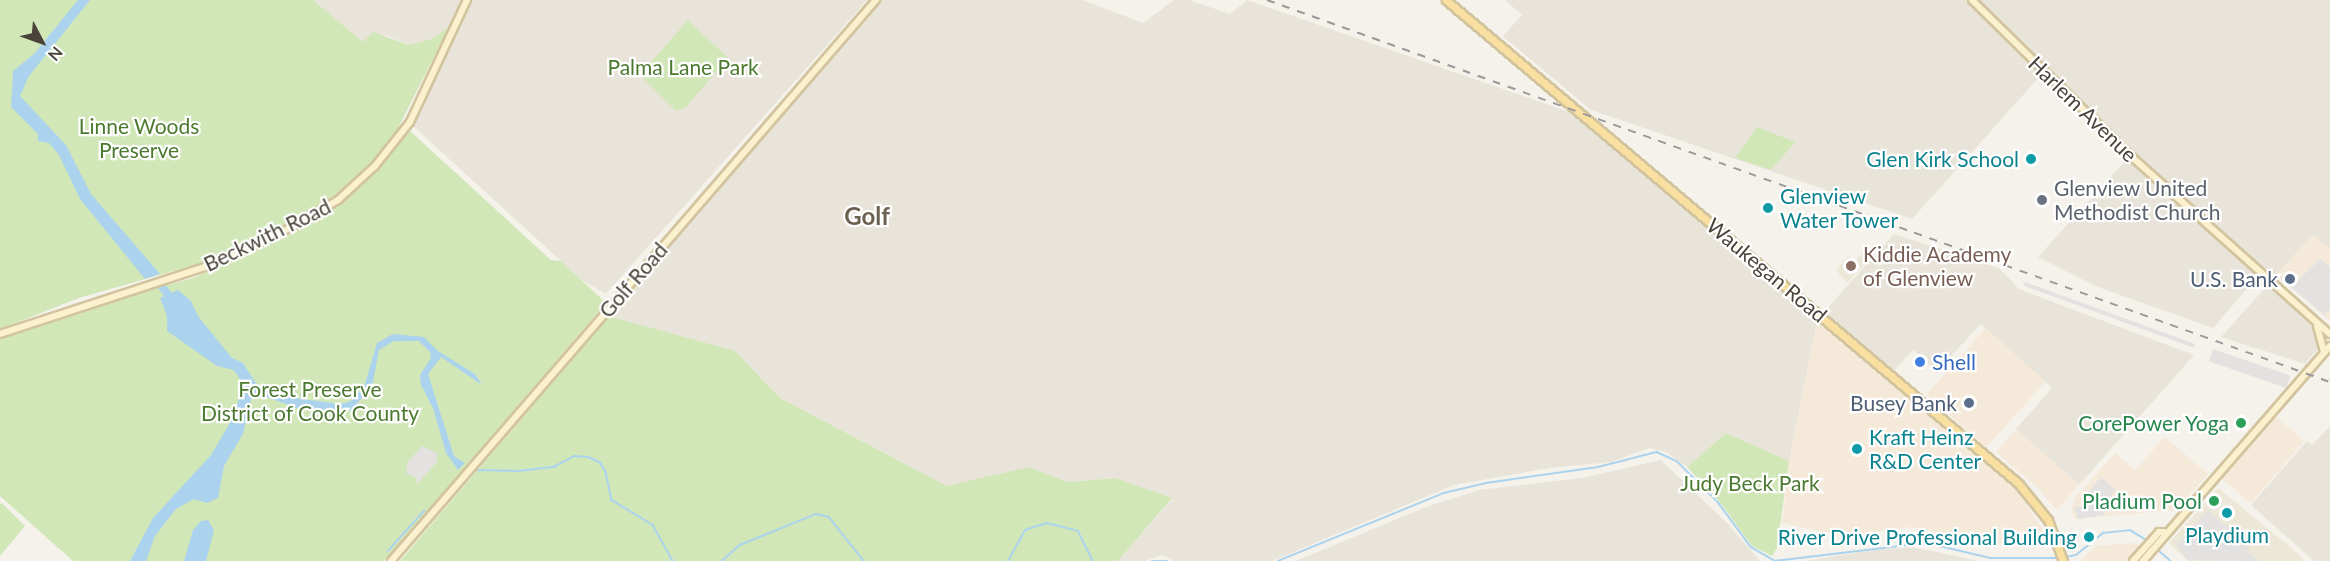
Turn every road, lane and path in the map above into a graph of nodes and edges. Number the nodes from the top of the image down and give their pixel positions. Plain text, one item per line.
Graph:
1 (467, 0) edge
2 (876, 0) edge
3 (1446, 0) edge
4 (1972, 0) edge
5 (2314, 321) junction
6 (0, 333) edge
7 (2330, 334) edge
8 (2330, 346) edge
9 (2324, 352) junction
10 (2146, 551) junction
11 (2062, 557) edge
12 (391, 561) edge
13 (2133, 561) edge
14 (2143, 561) edge

1 - 6 main road, Beckwith Road
2 - 12 main road, Golf Road
3 - 11 main road, Waukegan Road
4 - 5 main road, Harlem Avenue
5 - 7 main road, Harlem Avenue
5 - 9 main road
8 - 9 main road
9 - 10 main road
10 - 13 main road
10 - 14 main road

